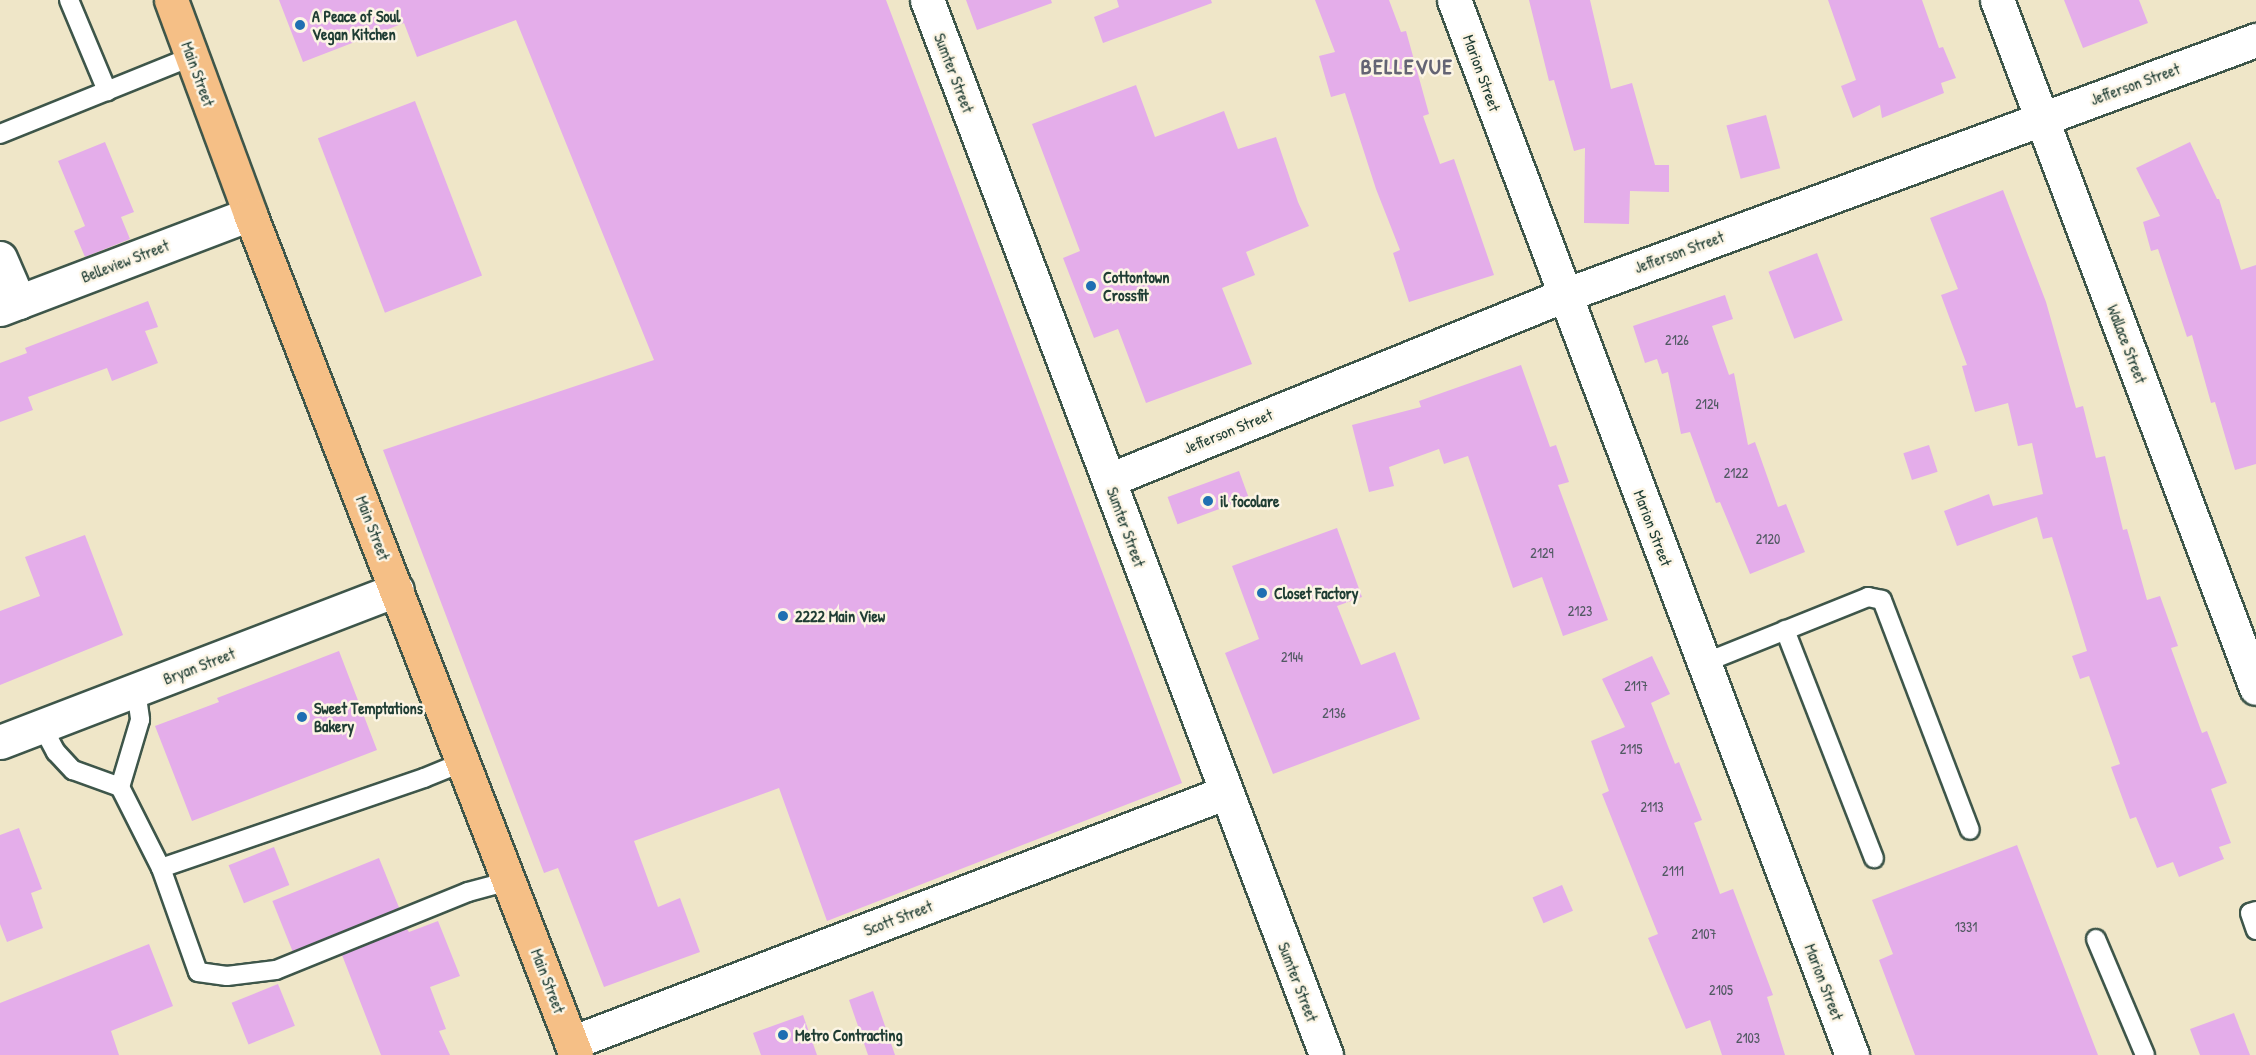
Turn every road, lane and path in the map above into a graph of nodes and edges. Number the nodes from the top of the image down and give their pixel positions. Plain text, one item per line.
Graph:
1 (69, 0) edge
2 (171, 0) edge
3 (927, 0) edge
4 (1454, 0) edge
5 (1997, 0) edge
6 (2256, 40) edge
7 (191, 57) junction
8 (107, 91) junction
9 (2042, 117) junction
10 (0, 135) edge
11 (250, 214) junction
12 (0, 258) edge
13 (1565, 295) junction
14 (9, 306) edge
15 (1108, 480) junction
16 (397, 590) junction
17 (1785, 630) junction
18 (1704, 663) junction
19 (2256, 688) edge
20 (136, 690) junction
21 (42, 726) junction
22 (0, 742) edge
23 (463, 762) junction
24 (120, 787) junction
25 (1224, 793) junction
26 (1970, 830) dead end
27 (1874, 858) dead end
28 (161, 868) junction
29 (509, 881) junction
30 (2256, 911) edge
31 (2256, 930) edge
32 (2096, 939) dead end
33 (574, 1049) edge
34 (1326, 1055) edge
35 (1852, 1055) edge
36 (2145, 1055) edge

1 - 8 lane
2 - 7 main road, Main Street
3 - 15 street, Sumter Street
4 - 13 street, Marion Street
5 - 9 street, Wallace Street
6 - 9 street, Jefferson Street
7 - 8 lane
7 - 11 main road, Main Street
8 - 10 lane
9 - 13 street, Jefferson Street
9 - 19 street, Wallace Street
11 - 14 street, Belleview Street
11 - 16 main road, Main Street
12 - 14 street
13 - 15 street, Jefferson Street
13 - 18 street, Marion Street
15 - 25 street, Sumter Street
16 - 20 street, Bryan Street
16 - 23 main road, Main Street
17 - 18 lane
17 - 26 lane
17 - 27 lane
18 - 35 street, Marion Street
20 - 21 street, Bryan Street
20 - 24 lane
21 - 22 street, Bryan Street
21 - 24 lane
23 - 28 lane
23 - 29 main road, Main Street
24 - 28 lane
25 - 33 street, Scott Street
25 - 34 street, Sumter Street
28 - 29 lane
29 - 33 main road, Main Street
30 - 31 lane
32 - 36 lane

